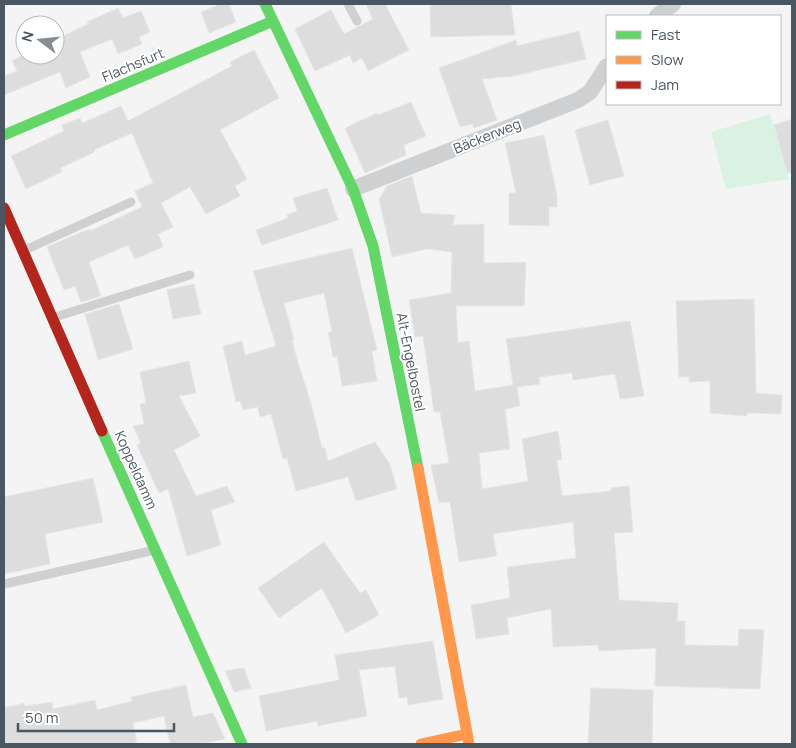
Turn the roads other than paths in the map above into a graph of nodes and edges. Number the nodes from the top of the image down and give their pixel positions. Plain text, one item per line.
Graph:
1 (265, 4) edge
2 (348, 4) edge
3 (673, 4) edge
4 (658, 15) edge
5 (273, 21) junction
6 (357, 21) dead end
7 (606, 68) edge
8 (4, 135) edge
9 (353, 189) junction
10 (132, 202) dead end
11 (4, 208) edge
12 (22, 251) junction
13 (190, 275) dead end
14 (52, 318) junction
15 (155, 550) junction
16 (4, 584) edge
17 (468, 739) edge
18 (242, 744) edge
19 (421, 744) edge

1 - 5 street, Alt-Engelbostel
2 - 6 lane
3 - 4 street
5 - 8 street, Flachsfurt
5 - 9 street, Alt-Engelbostel
7 - 9 street, Bäckerweg
9 - 17 street, Alt-Engelbostel
10 - 12 lane
11 - 12 street, Koppeldamm
12 - 14 street, Koppeldamm
13 - 14 lane
14 - 15 street, Koppeldamm
15 - 16 lane
15 - 18 street, Koppeldamm
17 - 19 street

